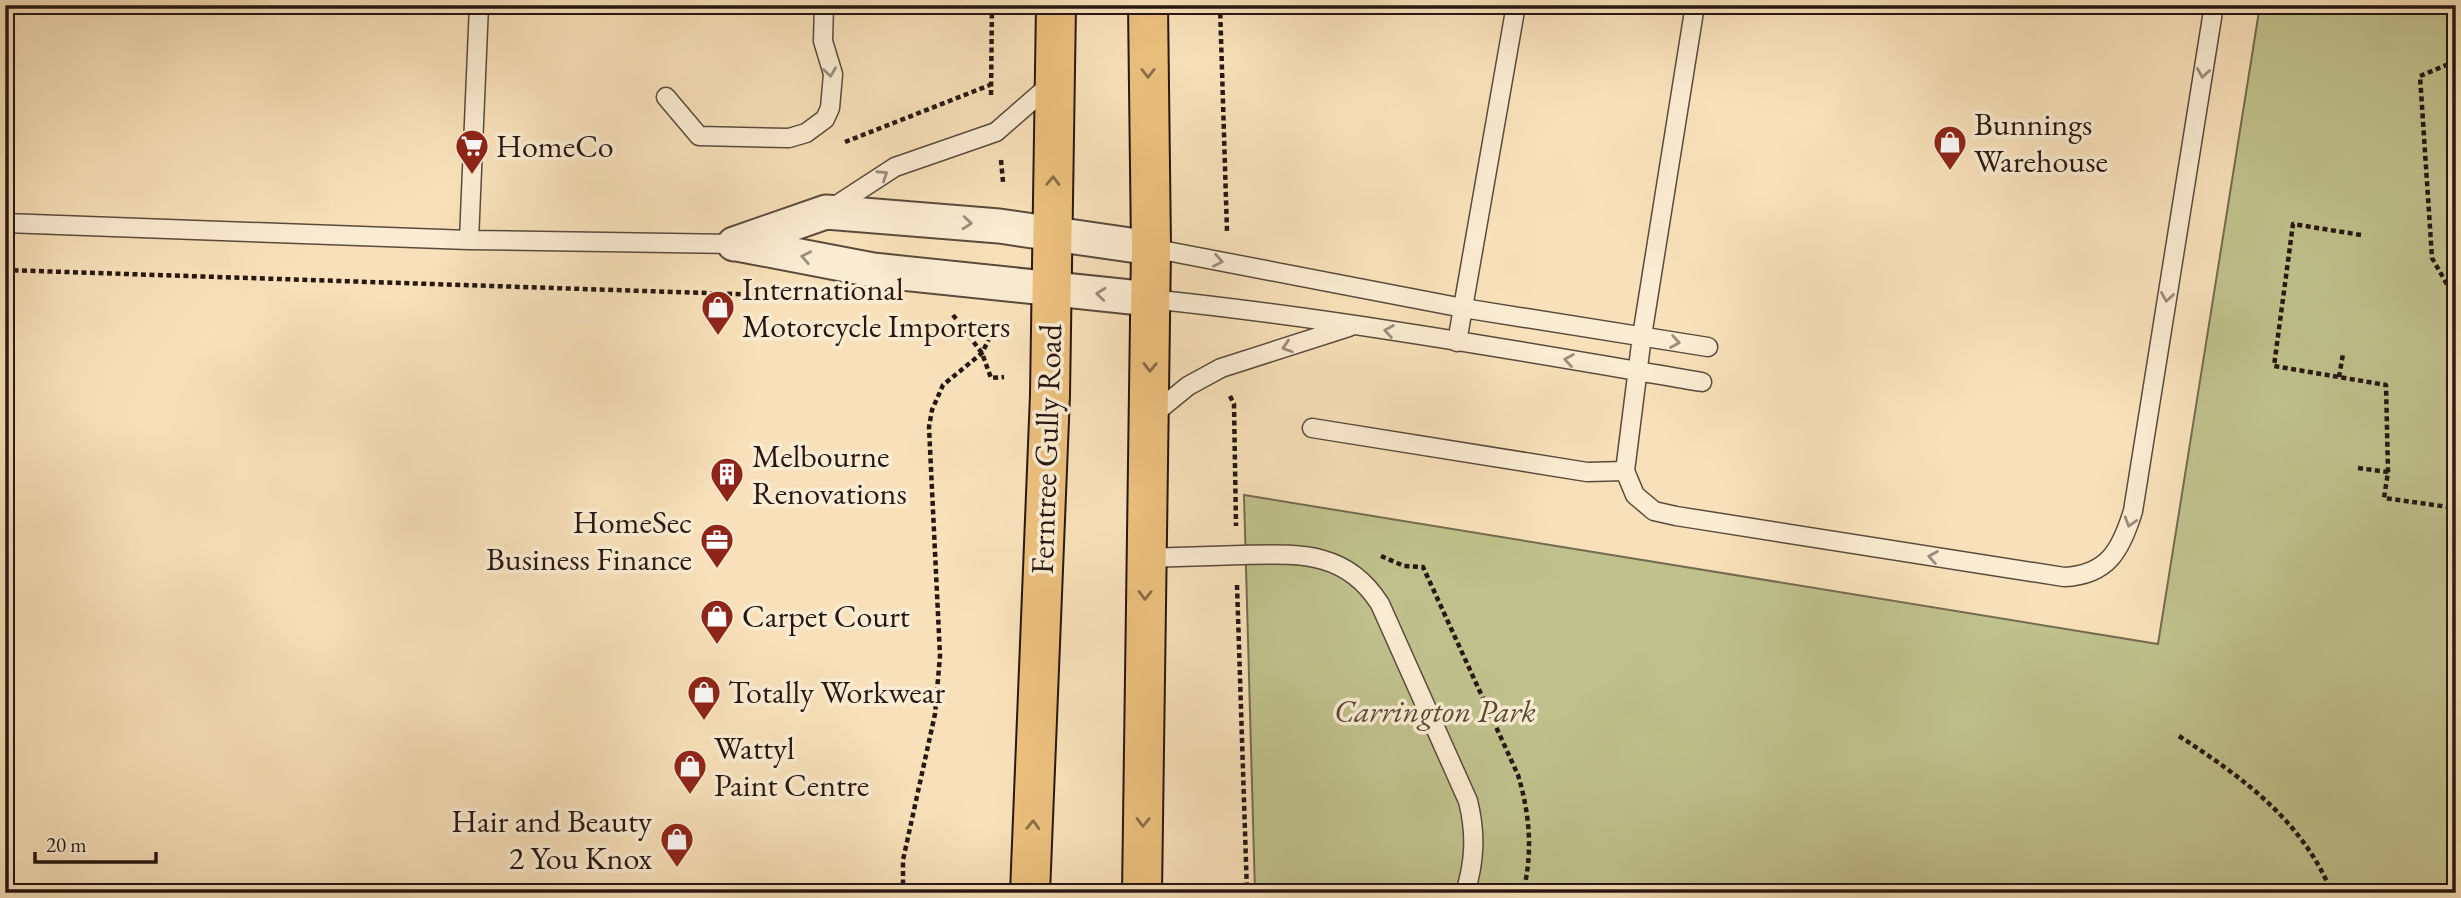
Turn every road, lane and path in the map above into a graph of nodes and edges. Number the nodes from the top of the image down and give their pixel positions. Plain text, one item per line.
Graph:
1 (479, 5) edge
2 (824, 5) edge
3 (992, 5) edge
4 (1056, 5) edge
5 (1148, 5) edge
6 (1220, 5) edge
7 (1516, 5) edge
8 (1695, 5) edge
9 (2214, 5) edge
10 (2456, 61) edge
11 (1055, 81) junction
12 (990, 85) junction
13 (666, 97) dead end
14 (992, 105) dead end
15 (833, 147) dead end
16 (1000, 148) dead end
17 (1003, 182) dead end
18 (826, 212) junction
19 (5, 223) edge
20 (1051, 233) junction
21 (2361, 234) dead end
22 (1227, 238) dead end
23 (469, 240) junction
24 (734, 244) junction
25 (1151, 248) junction
26 (5, 270) edge
27 (1051, 289) junction
28 (802, 296) dead end
29 (1150, 299) junction
30 (2456, 300) edge
31 (1463, 308) junction
32 (950, 311) dead end
33 (1352, 326) junction
34 (991, 335) dead end
35 (1642, 336) junction
36 (1457, 342) junction
37 (1708, 347) dead end
38 (982, 353) junction
39 (2343, 354) dead end
40 (1637, 371) junction
41 (1004, 377) dead end
42 (2339, 377) junction
43 (1702, 382) dead end
44 (1228, 392) dead end
45 (1149, 418) junction
46 (1312, 428) dead end
47 (2358, 468) dead end
48 (1625, 471) junction
49 (2388, 472) junction
50 (2456, 508) edge
51 (1236, 532) dead end
52 (1145, 558) junction
53 (1237, 577) dead end
54 (2179, 736) dead end
55 (903, 893) edge
56 (1030, 893) edge
57 (1142, 893) edge
58 (1247, 893) edge
59 (1465, 893) edge
60 (2332, 893) edge

1 - 23 lane
2 -> 13 lane
3 - 12 path
4 - 11 main road, Ferntree Gully Road
5 -> 25 main road
6 - 22 path
7 - 31 lane
8 - 35 lane
9 -> 48 lane
10 - 30 path
18 -> 11 lane
20 -> 11 main road, Ferntree Gully Road
12 - 14 path
12 - 15 path
16 - 17 path
18 -> 20 street
18 - 24 street
19 - 23 lane
20 - 25 street
20 - 27 main road, Ferntree Gully Road
21 - 42 path
23 - 24 lane
27 -> 24 street
25 - 29 main road
25 -> 31 lane
26 - 28 path
29 -> 27 street
56 -> 27 main road, Ferntree Gully Road
29 - 33 lane
29 -> 45 main road
31 - 35 lane
31 - 36 lane
32 - 38 path
36 -> 33 lane
33 -> 45 lane
34 - 38 path
35 -> 37 lane
35 - 40 lane
40 -> 36 lane
38 - 41 path
38 - 55 path
39 - 42 path
40 - 43 lane
40 - 48 lane
42 - 49 path
44 - 51 path
45 - 52 main road
46 - 48 lane
47 - 49 path
49 - 50 path
52 -> 57 main road
52 - 59 lane
53 - 58 path
54 - 60 path

